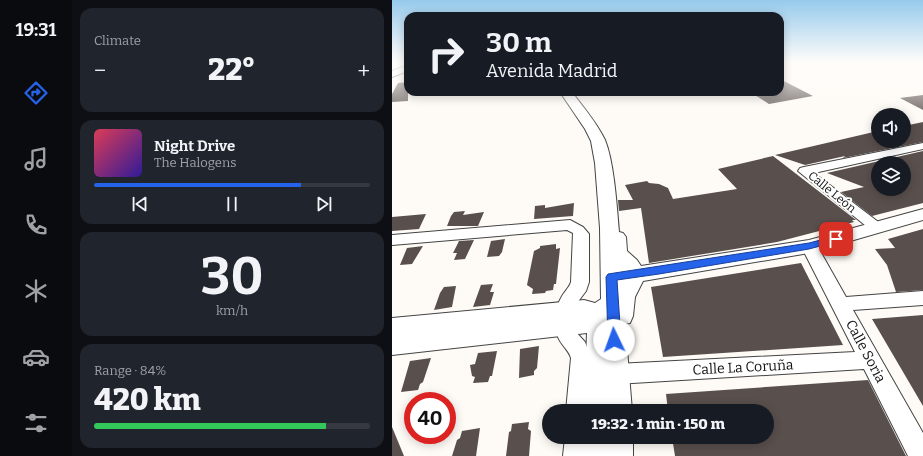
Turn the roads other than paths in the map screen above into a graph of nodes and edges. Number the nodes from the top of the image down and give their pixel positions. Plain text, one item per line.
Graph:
1 (569, 96) edge
2 (923, 146) edge
3 (923, 214) edge
4 (876, 227) junction
5 (604, 231) junction
6 (392, 240) edge
7 (809, 246) junction
8 (611, 292) junction
9 (923, 298) edge
10 (840, 304) junction
11 (565, 318) junction
12 (392, 328) edge
13 (392, 344) edge
14 (870, 360) junction
15 (616, 374) junction
16 (578, 404) edge
17 (613, 404) edge
18 (614, 404) edge
19 (577, 444) edge
20 (600, 444) edge
21 (616, 444) edge
22 (576, 456) edge
23 (600, 456) edge
24 (617, 456) edge
25 (922, 456) edge

1 - 5 street
2 - 4 street, Calle León
3 - 4 street
4 - 7 street
5 - 8 street
5 - 8 street
6 - 11 street
7 - 8 street
7 - 10 street, Calle Soria
8 - 11 street
8 - 15 street
8 - 17 street
9 - 10 street
10 - 14 street, Calle Soria
11 - 12 street
11 - 13 street
11 - 16 street
14 - 15 street, Calle La Coruña
14 - 25 street, Calle Soria
15 - 18 street
19 - 22 street
20 - 23 street
21 - 24 street

